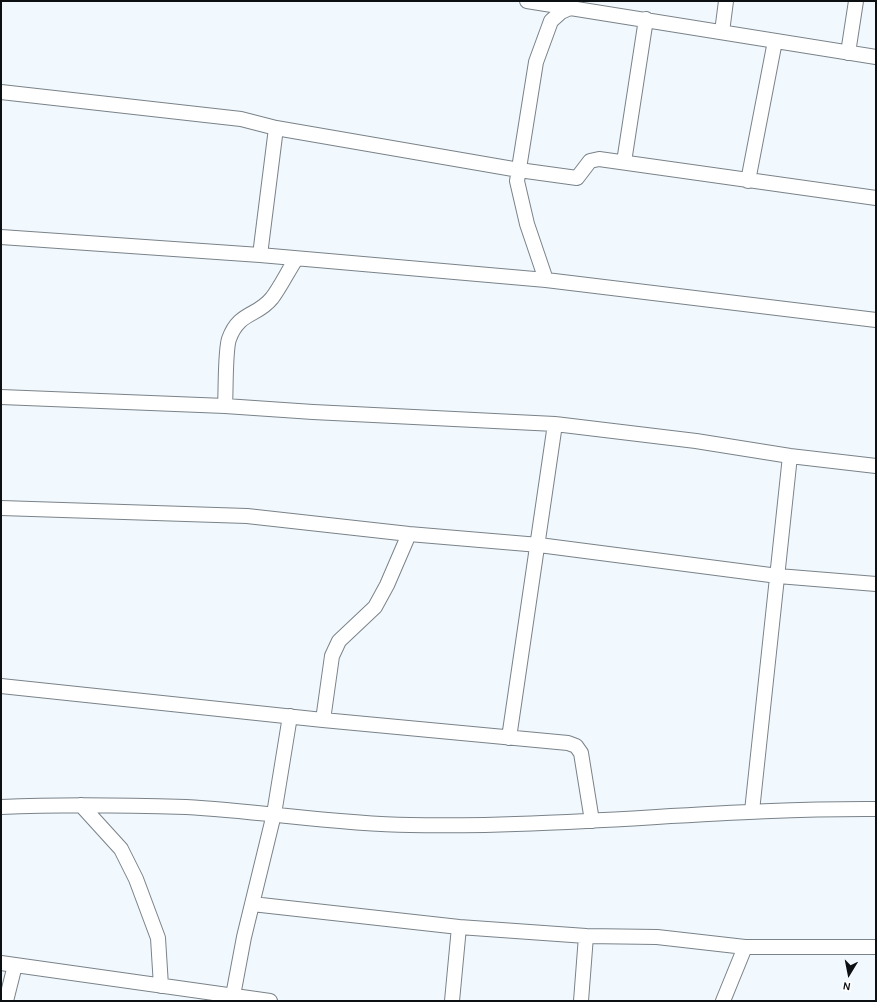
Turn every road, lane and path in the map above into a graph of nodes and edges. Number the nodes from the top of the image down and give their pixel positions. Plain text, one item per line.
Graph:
1 (527, 1) edge
2 (726, 1) edge
3 (856, 1) edge
4 (570, 4) edge
5 (646, 19) junction
6 (722, 32) junction
7 (775, 41) junction
8 (848, 53) junction
9 (876, 57) edge
10 (1, 92) edge
11 (276, 128) junction
12 (624, 162) junction
13 (518, 170) junction
14 (748, 181) junction
15 (876, 198) edge
16 (1, 237) edge
17 (260, 255) junction
18 (296, 259) junction
19 (546, 280) junction
20 (876, 320) edge
21 (1, 396) edge
22 (225, 406) junction
23 (555, 424) junction
24 (790, 456) junction
25 (876, 466) edge
26 (1, 508) edge
27 (409, 534) junction
28 (539, 545) junction
29 (778, 576) junction
30 (876, 584) edge
31 (1, 686) edge
32 (290, 716) junction
33 (323, 720) junction
34 (509, 738) junction
35 (81, 805) junction
36 (1, 807) edge
37 (876, 809) edge
38 (752, 811) junction
39 (274, 814) junction
40 (592, 821) junction
41 (252, 904) junction
42 (459, 927) junction
43 (586, 936) junction
44 (876, 947) edge
45 (745, 948) junction
46 (8, 964) edge
47 (161, 986) junction
48 (233, 998) edge
49 (6, 1001) edge
50 (270, 1001) edge
51 (452, 1001) edge
52 (581, 1001) edge
53 (723, 1001) edge

1 - 4 street
2 - 6 street
3 - 8 street
4 - 5 street
4 - 13 street
5 - 6 street
5 - 12 street
6 - 7 street
7 - 8 street
7 - 14 street
8 - 9 street
10 - 11 street
11 - 13 street
11 - 17 street
12 - 13 street
12 - 14 street
13 - 19 street
14 - 15 street
16 - 17 street
17 - 18 street
18 - 19 street
18 - 22 street
19 - 20 street
21 - 22 street
22 - 23 street
23 - 24 street
23 - 28 street
24 - 25 street
24 - 29 street
26 - 27 street
27 - 28 street
27 - 33 street
28 - 29 street
28 - 34 street
29 - 30 street
29 - 38 street
31 - 32 street
32 - 33 street
32 - 39 street
33 - 34 street
34 - 40 street
35 - 36 street
35 - 39 street
35 - 47 street
37 - 38 street
38 - 40 street
39 - 40 street
39 - 41 street
41 - 42 street
41 - 48 street
42 - 43 street
42 - 51 street
43 - 45 street
43 - 52 street
44 - 45 street
45 - 53 street
46 - 47 street
46 - 49 street
47 - 48 street
48 - 50 street

